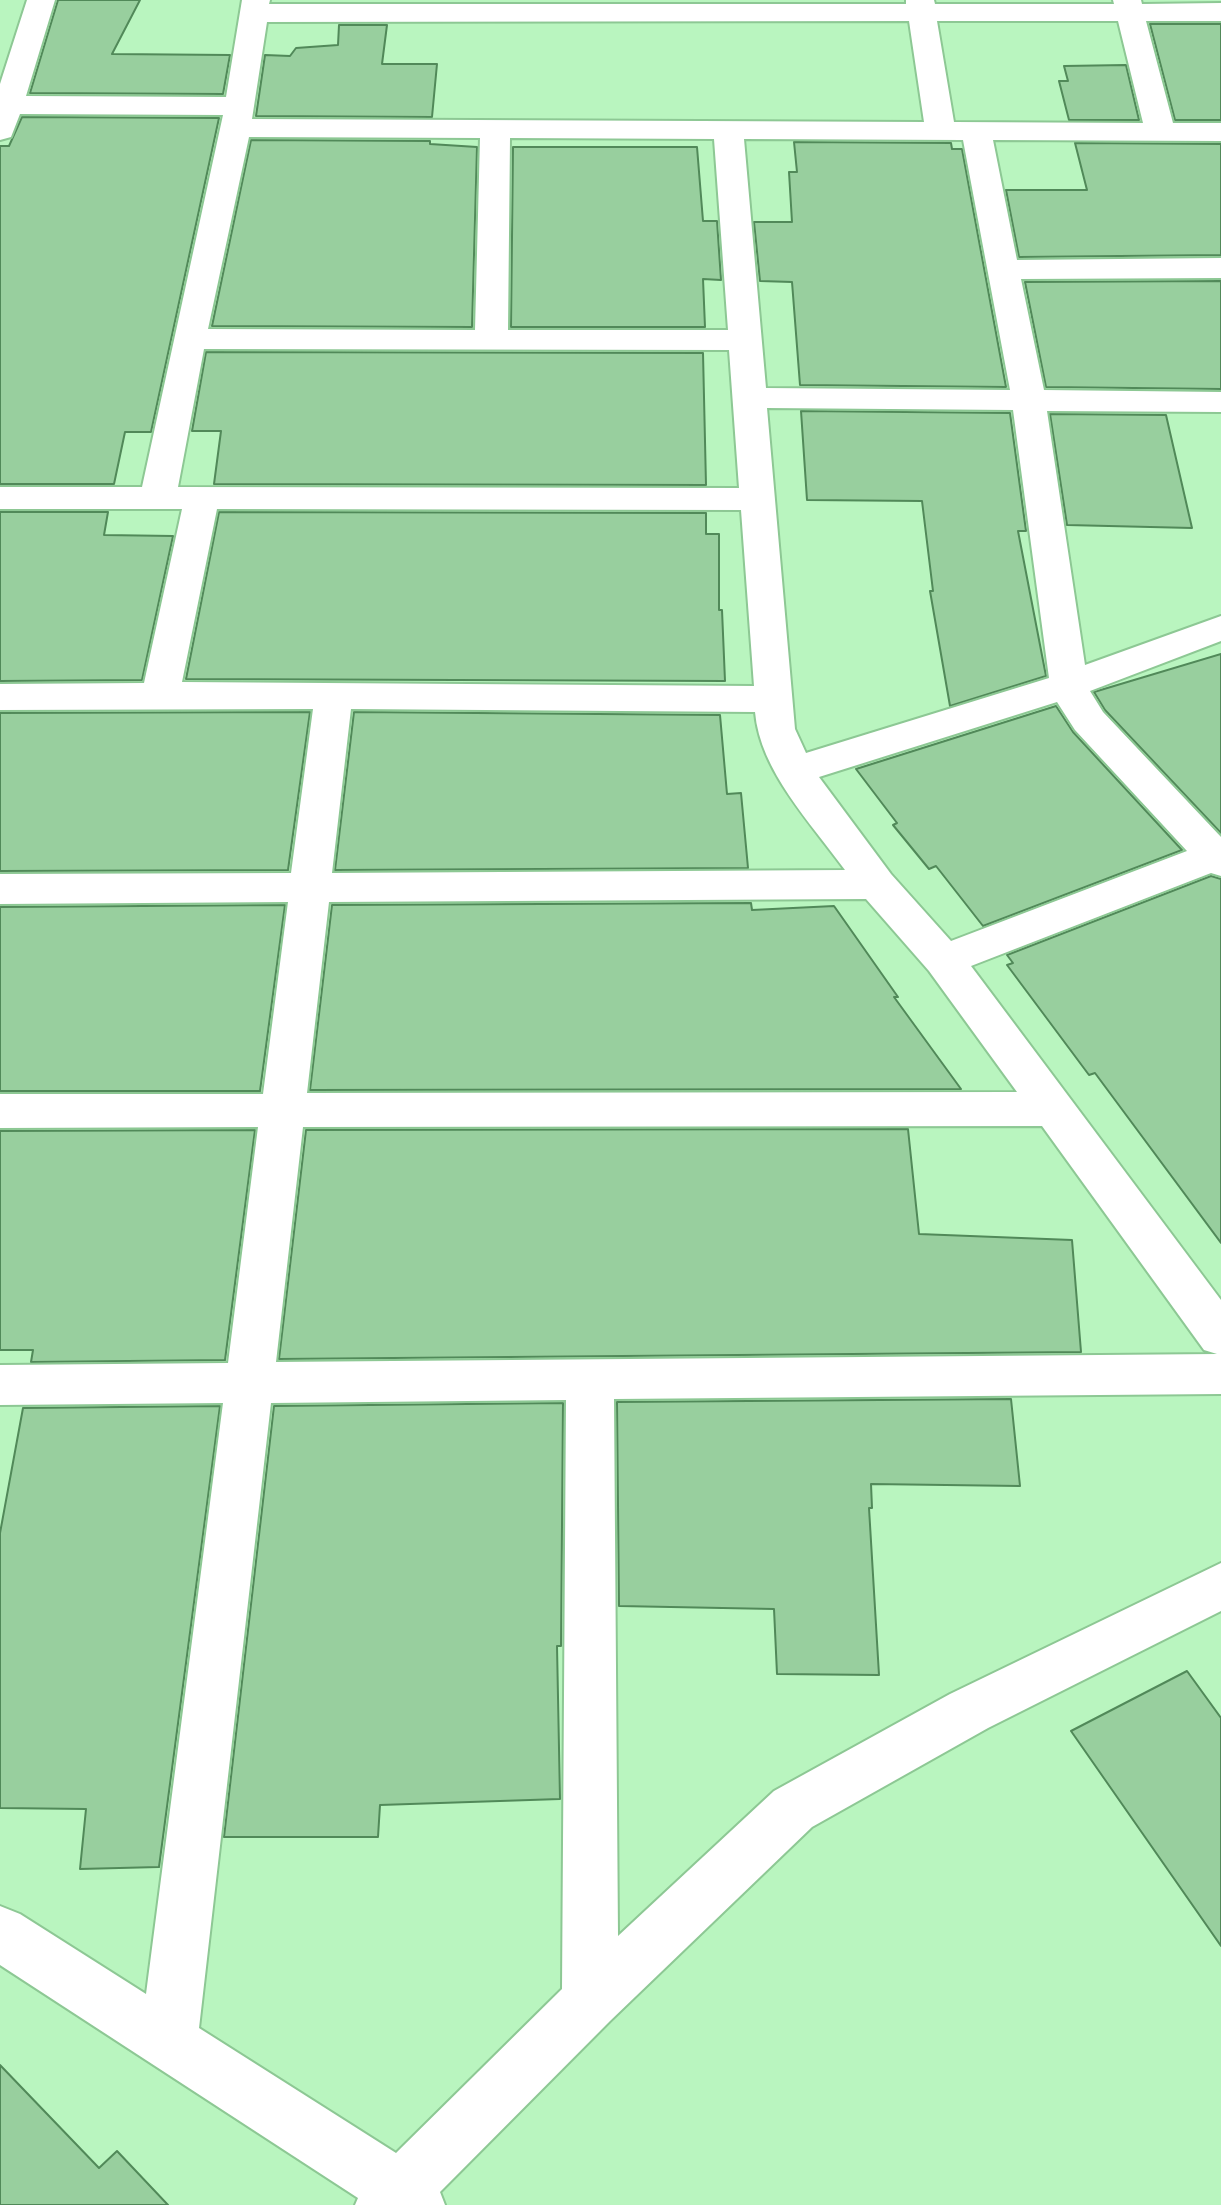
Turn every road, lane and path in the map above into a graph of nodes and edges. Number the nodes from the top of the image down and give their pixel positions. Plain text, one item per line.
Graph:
1 (41, 0) edge
2 (255, 6) edge
3 (490, 6) edge
4 (699, 6) edge
5 (921, 6) edge
6 (1128, 6) edge
7 (1221, 12) edge
8 (3, 114) edge
9 (237, 117) junction
10 (495, 129) junction
11 (728, 130) junction
12 (940, 131) junction
13 (976, 131) junction
14 (1160, 132) junction
15 (1221, 132) edge
16 (1221, 268) edge
17 (1003, 270) junction
18 (189, 339) junction
19 (491, 340) junction
20 (745, 340) junction
21 (751, 398) junction
22 (1029, 401) junction
23 (1221, 402) edge
24 (0, 498) edge
25 (158, 498) junction
26 (202, 498) junction
27 (758, 499) junction
28 (1221, 628) edge
29 (1069, 685) junction
30 (160, 695) junction
31 (0, 697) edge
32 (333, 698) junction
33 (773, 699) junction
34 (794, 771) junction
35 (1219, 857) edge
36 (877, 884) junction
37 (0, 889) edge
38 (310, 889) junction
39 (944, 960) junction
40 (1055, 1109) junction
41 (0, 1111) edge
42 (283, 1112) junction
43 (1221, 1336) edge
44 (1221, 1374) edge
45 (590, 1381) junction
46 (250, 1383) junction
47 (0, 1385) edge
48 (1221, 1586) edge
49 (6, 1946) edge
50 (590, 2001) junction
51 (169, 2041) junction
52 (400, 2200) edge

1 - 8 street
2 - 3 street
2 - 9 street
3 - 4 street
4 - 5 street
5 - 6 street
5 - 12 street
6 - 7 street
6 - 14 street
8 - 9 street
9 - 10 street
9 - 18 street
10 - 11 street
10 - 19 street
11 - 12 street
11 - 20 street
12 - 13 street
13 - 14 street
13 - 17 street
14 - 15 street
16 - 17 street
17 - 22 street
18 - 19 street
18 - 25 street
19 - 20 street
20 - 21 street
21 - 22 street
21 - 27 street
22 - 23 street
22 - 29 street
24 - 25 street
25 - 26 street
26 - 27 street
26 - 30 street
27 - 33 street
28 - 29 street
29 - 34 street
29 - 35 street
30 - 31 street
30 - 32 street
32 - 33 street
32 - 38 street
33 - 34 street
34 - 36 street
35 - 39 street
36 - 38 street
36 - 39 street
37 - 38 street
38 - 42 street
39 - 40 street
40 - 42 street
40 - 43 street
41 - 42 street
42 - 46 street
44 - 45 street
45 - 46 street
45 - 50 street
46 - 47 street
46 - 51 street
48 - 50 street
49 - 51 street
50 - 52 street
51 - 52 street

